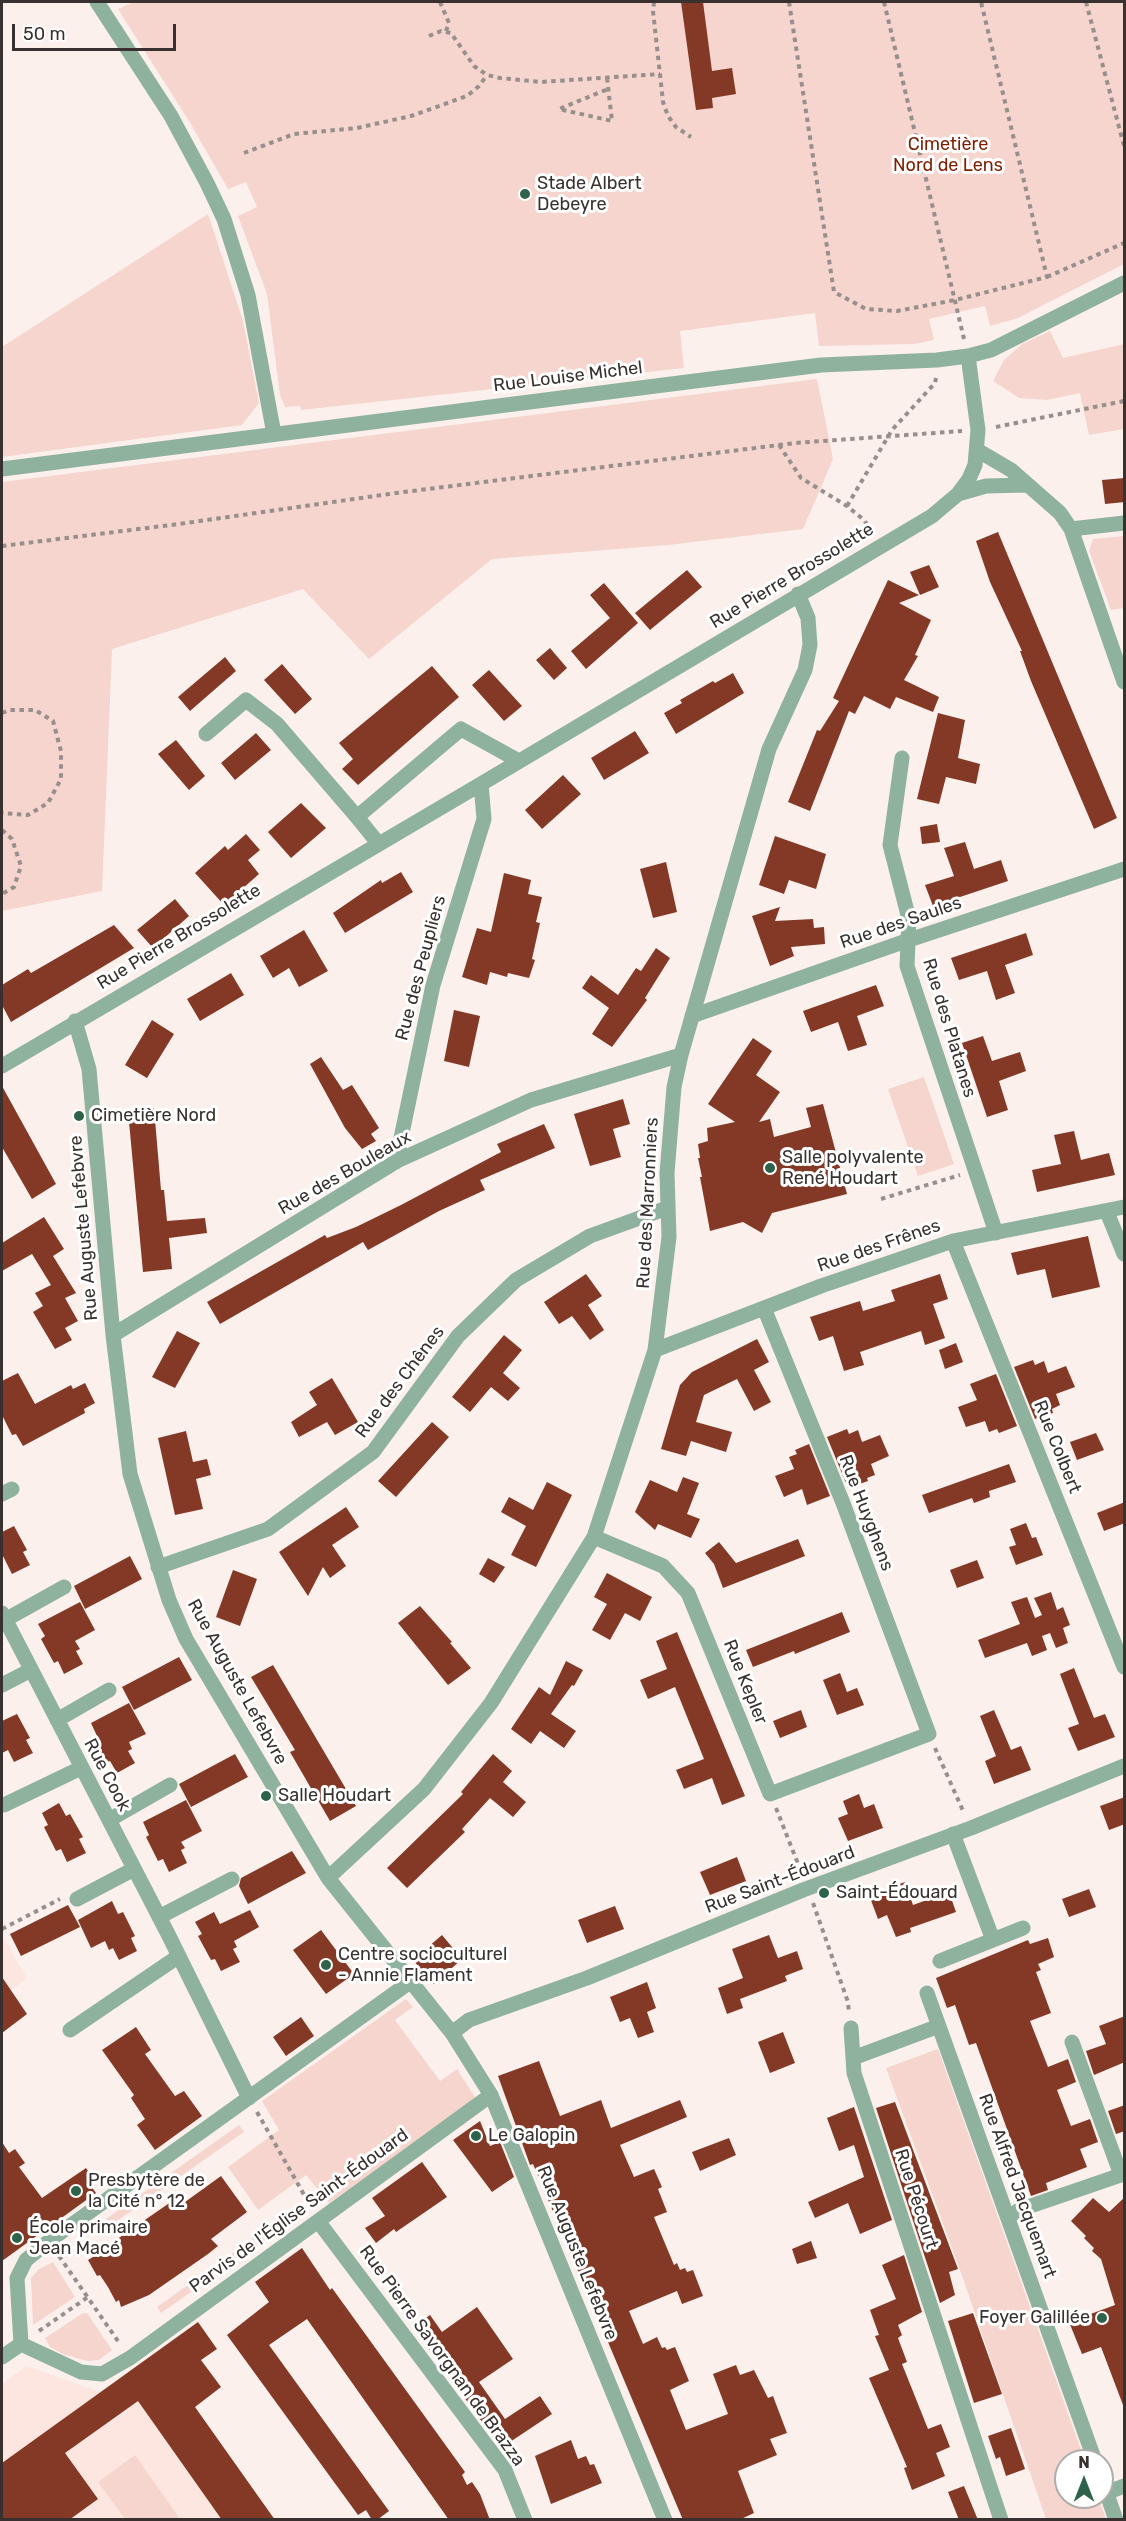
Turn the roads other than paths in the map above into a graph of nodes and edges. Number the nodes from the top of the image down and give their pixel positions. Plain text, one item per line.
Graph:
1 (97, 2) edge
2 (1125, 283) edge
3 (968, 356) junction
4 (274, 434) junction
5 (977, 450) junction
6 (2, 469) edge
7 (1027, 485) junction
8 (958, 494) junction
9 (1125, 523) edge
10 (1071, 529) junction
11 (798, 594) junction
12 (1125, 682) edge
13 (206, 734) dead end
14 (902, 758) dead end
15 (519, 761) junction
16 (481, 784) junction
17 (357, 817) junction
18 (378, 843) junction
19 (1125, 869) edge
20 (906, 941) junction
21 (692, 1016) junction
22 (75, 1022) junction
23 (681, 1055) junction
24 (2, 1066) edge
25 (396, 1162) junction
26 (1125, 1207) edge
27 (667, 1208) junction
28 (1107, 1212) junction
29 (996, 1233) junction
30 (953, 1241) junction
31 (1125, 1254) edge
32 (764, 1308) junction
33 (113, 1335) junction
34 (655, 1350) junction
35 (594, 1537) junction
36 (158, 1567) junction
37 (64, 1587) dead end
38 (3, 1617) edge
39 (1123, 1658) edge
40 (31, 1670) junction
41 (2, 1685) edge
42 (110, 1690) dead end
43 (57, 1720) junction
44 (1125, 1766) edge
45 (81, 1768) junction
46 (170, 1785) dead end
47 (770, 1794) joint
48 (4, 1805) dead end
49 (109, 1820) junction
50 (953, 1834) junction
51 (134, 1869) junction
52 (328, 1878) junction
53 (232, 1879) dead end
54 (77, 1899) road end
55 (159, 1917) junction
56 (1023, 1928) dead end
57 (993, 1940) junction
58 (178, 1956) junction
59 (940, 1960) dead end
60 (410, 1982) junction
61 (927, 1993) dead end
62 (939, 2026) junction
63 (850, 2028) road end
64 (70, 2030) dead end
65 (452, 2033) junction
66 (1072, 2042) dead end
67 (853, 2058) junction
68 (491, 2095) junction
69 (249, 2098) junction
70 (1008, 2218) junction
71 (318, 2221) junction
72 (21, 2344) junction
73 (2, 2357) edge
74 (1091, 2449) edge
75 (525, 2520) edge
76 (665, 2520) edge
77 (1001, 2520) edge

1 - 4 street
2 - 3 street, Rue Louise Michel
3 - 4 street, Rue Louise Michel
3 - 5 street, Rue Pierre Brossolette
4 - 6 street, Rue Louise Michel
5 - 7 street
5 - 8 street, Rue Pierre Brossolette
7 - 8 street
7 - 10 street
8 - 11 street, Rue Pierre Brossolette
9 - 10 street
10 - 12 street
11 - 15 street, Rue Pierre Brossolette
11 - 21 street, Rue des Marronniers
13 - 17 street
14 - 20 street, Rue des Platanes
15 - 16 street, Rue Pierre Brossolette
15 - 17 street
16 - 18 street, Rue Pierre Brossolette
16 - 25 street, Rue des Peupliers
17 - 18 street
18 - 22 street, Rue Pierre Brossolette
19 - 20 street, Rue des Saules
20 - 21 street, Rue des Saules
20 - 29 street, Rue des Platanes
21 - 23 street, Rue des Marronniers
22 - 24 street, Rue Pierre Brossolette
22 - 33 street, Rue Auguste Lefebvre
23 - 25 street, Rue des Bouleaux
23 - 27 street, Rue des Marronniers
25 - 33 street, Rue des Bouleaux
26 - 28 street, Rue des Frênes
27 - 34 street, Rue des Marronniers
27 - 36 street, Rue des Chênes
28 - 29 street, Rue des Frênes
28 - 31 street
29 - 30 street, Rue des Frênes
30 - 32 street, Rue des Frênes
30 - 39 street, Rue Colbert
32 - 34 street, Rue des Frênes
32 - 47 street, Rue Huyghens
33 - 36 street, Rue Auguste Lefebvre
34 - 35 street, Rue des Marronniers
35 - 47 street, Rue Kepler
35 - 52 street, Rue des Marronniers
36 - 52 street, Rue Auguste Lefebvre
37 - 38 street
38 - 40 street, Rue Cook
40 - 41 street
40 - 43 street, Rue Cook
42 - 43 street
43 - 45 street, Rue Cook
44 - 50 street, Rue Saint-Édouard
45 - 48 street
45 - 49 street, Rue Cook
46 - 49 street
49 - 51 street, Rue Cook
50 - 57 street
50 - 65 street, Rue Saint-Édouard
51 - 54 street
51 - 55 street, Rue Cook
52 - 60 street, Rue Auguste Lefebvre
53 - 55 street
55 - 58 street, Rue Cook
56 - 57 street
57 - 59 street
58 - 64 street
58 - 69 street, Rue Cook
60 - 65 street, Rue Auguste Lefebvre
60 - 69 street
61 - 62 street, Rue Alfred Jacquemart
62 - 67 street
62 - 70 street, Rue Alfred Jacquemart
63 - 67 street, Rue Pécourt
65 - 68 street, Rue Auguste Lefebvre
66 - 70 street
67 - 77 street, Rue Pécourt
68 - 71 street, Parvis de l'Église Saint-Édouard
68 - 76 street, Rue Auguste Lefebvre
69 - 72 street
70 - 74 street, Rue Alfred Jacquemart
71 - 72 street, Parvis de l'Église Saint-Édouard
71 - 75 street, Rue Pierre Savorgnan de Brazza
72 - 73 street

